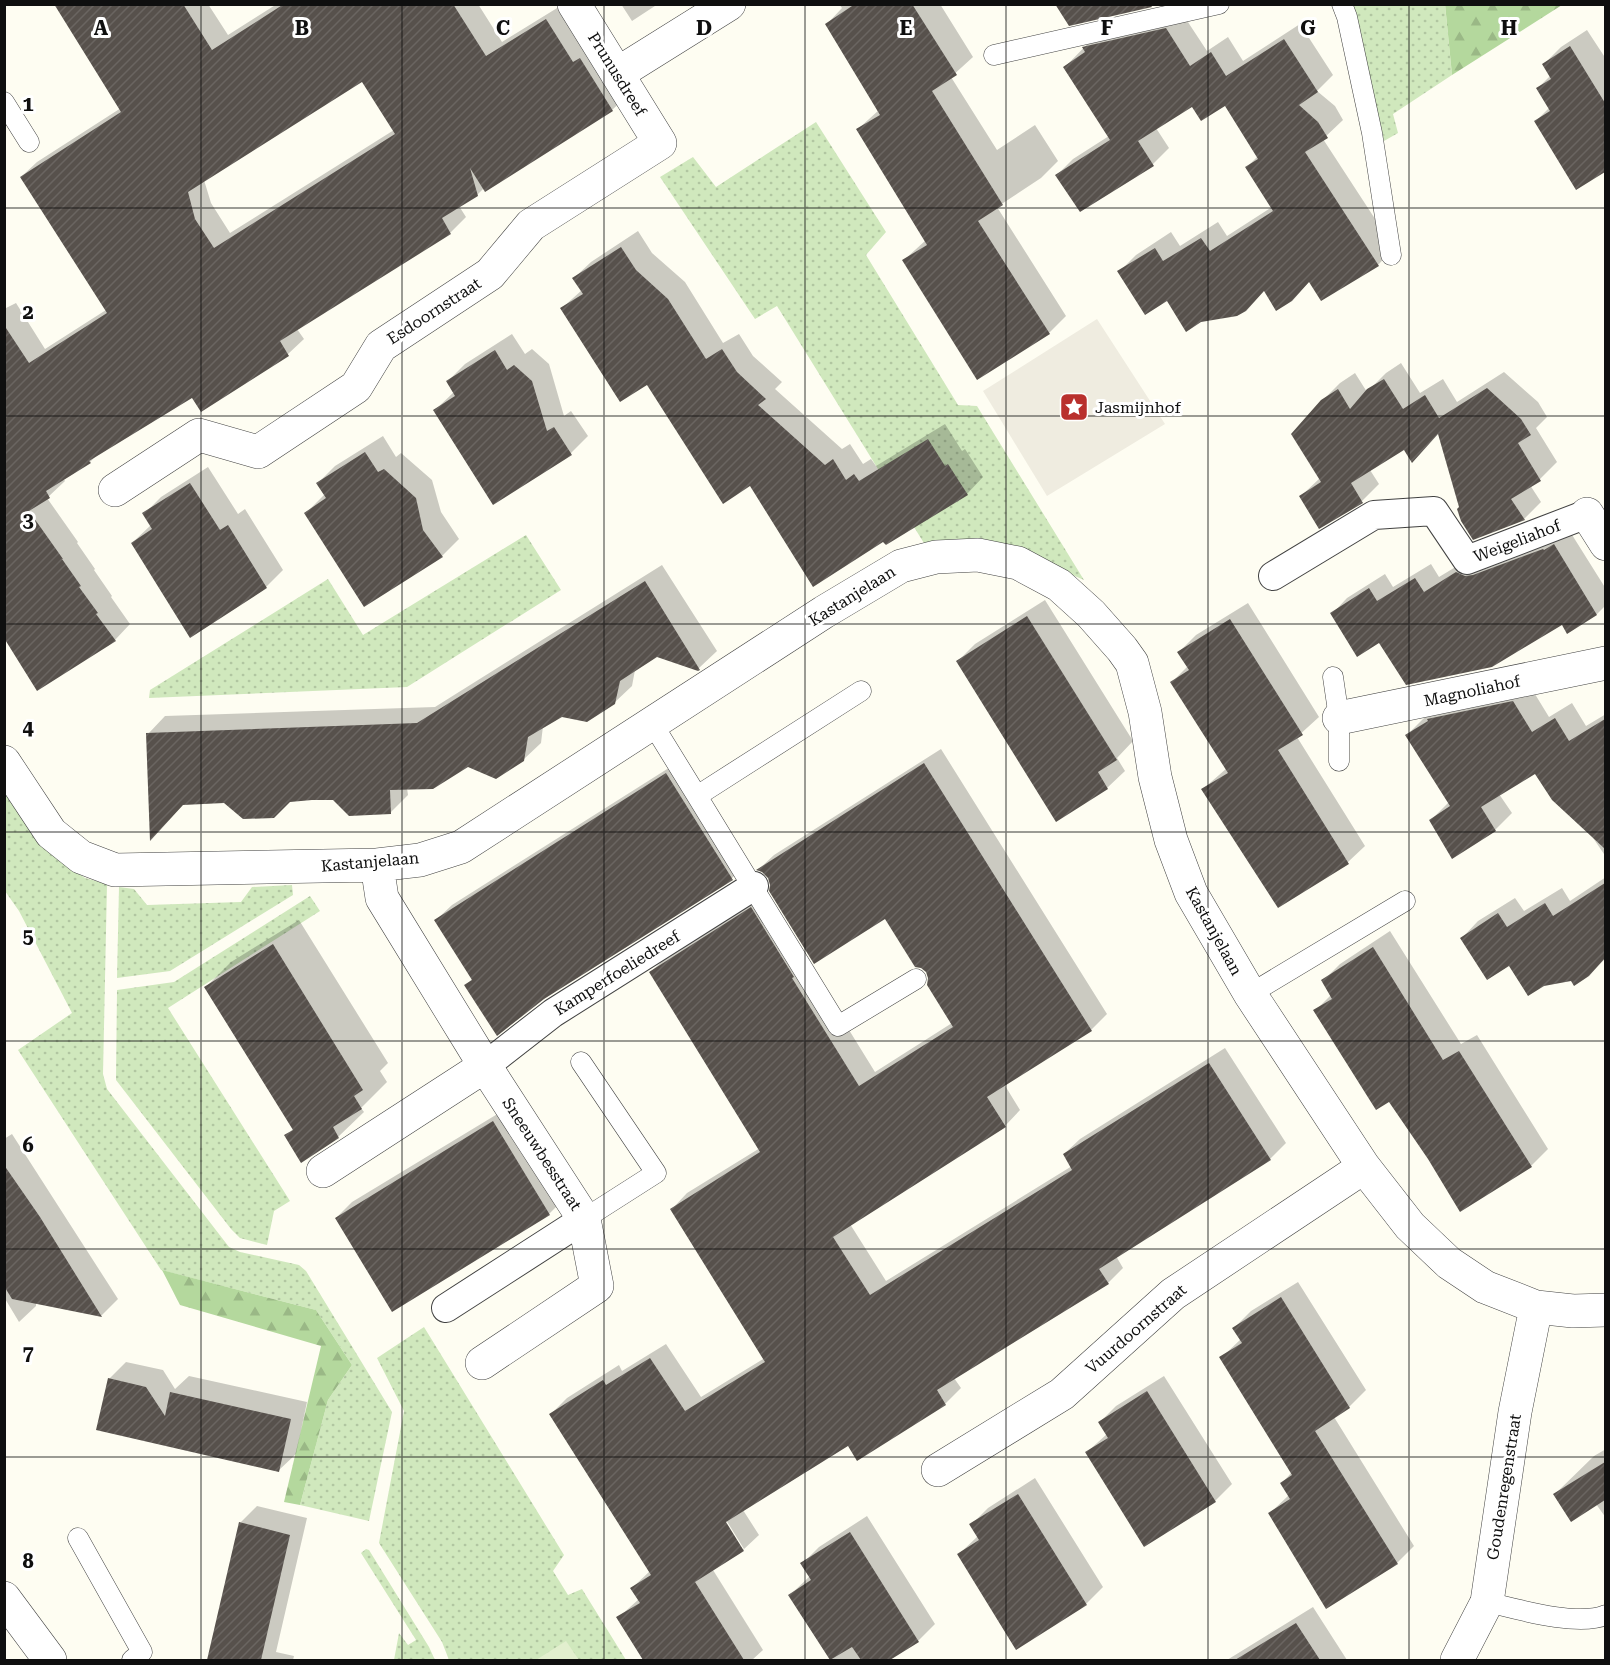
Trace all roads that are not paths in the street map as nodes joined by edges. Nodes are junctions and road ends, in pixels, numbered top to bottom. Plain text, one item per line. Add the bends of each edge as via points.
1 (574, 4) edge
2 (729, 4) edge
3 (1219, 4) edge
4 (1342, 4) edge
5 (994, 56) dead end
6 (617, 74) junction
7 (4, 102) edge
8 (29, 142) dead end
9 (660, 143) joint
10 (1391, 255) dead end
11 (115, 490) dead end
12 (1587, 514) joint
13 (1605, 544) edge
14 (1273, 576) dead end
15 (1605, 663) edge
16 (1333, 677) dead end
17 (861, 691) dead end
18 (1339, 718) junction
19 (652, 723) junction
20 (1338, 761) dead end
21 (4, 762) edge
22 (697, 796) junction
23 (377, 865) junction
24 (754, 886) junction
25 (1405, 900) dead end
26 (916, 979) dead end
27 (1250, 994) junction
28 (581, 1062) dead end
29 (485, 1066) junction
30 (1364, 1167) junction
31 (322, 1171) dead end
32 (584, 1219) junction
33 (446, 1308) dead end
34 (1536, 1308) junction
35 (1605, 1310) edge
36 (482, 1363) dead end
37 (938, 1470) dead end
38 (78, 1538) dead end
39 (4, 1598) edge
40 (1487, 1602) junction
41 (1605, 1615) edge
42 (50, 1660) edge
43 (132, 1660) edge
44 (1457, 1660) edge

1 - 6 street, Prunusdreef
2 - 6 street
3 - 5 lane
4 - 10 lane via 1372,133
6 - 9 street, Prunusdreef
7 - 8 lane
9 - 11 street, Esdoornstraat via 531,225 490,274 381,346 356,387 258,452 199,435
12 - 13 street, Weigeliahof
12 - 14 street, Weigeliahof via 1467,560 1434,511 1374,514
15 - 18 street, Magnoliahof
16 - 18 lane
17 - 22 lane
18 - 20 lane
19 - 22 lane
19 - 23 street, Kastanjelaan via 461,847 420,860
19 - 27 street, Kastanjelaan via 902,566 936,557 978,555 1018,563 1059,585 1091,614 1132,663 1171,840 1191,893
21 - 23 street, Kastanjelaan via 51,833 81,857 115,870
22 - 24 lane
23 - 29 street, Sneeuwbesstraat via 382,898
24 - 26 lane via 838,1026
24 - 29 street, Kamperfoeliedreef via 553,1013
25 - 27 lane
27 - 30 street, Kastanjelaan
28 - 32 lane via 656,1173
29 - 31 street
29 - 32 street, Sneeuwbesstraat
30 - 34 street, Kastanjelaan via 1410,1226 1449,1263 1485,1287
30 - 37 street, Vuurdoornstraat via 1173,1294 1062,1394
32 - 33 street
32 - 36 street, Sneeuwbesstraat via 597,1286
34 - 35 street, Kastanjelaan
34 - 40 street, Goudenregenstraat via 1515,1412
38 - 43 lane via 142,1652
39 - 42 street
40 - 41 lane via 1560,1617 1596,1619
40 - 44 street, Goudenregenstraat

